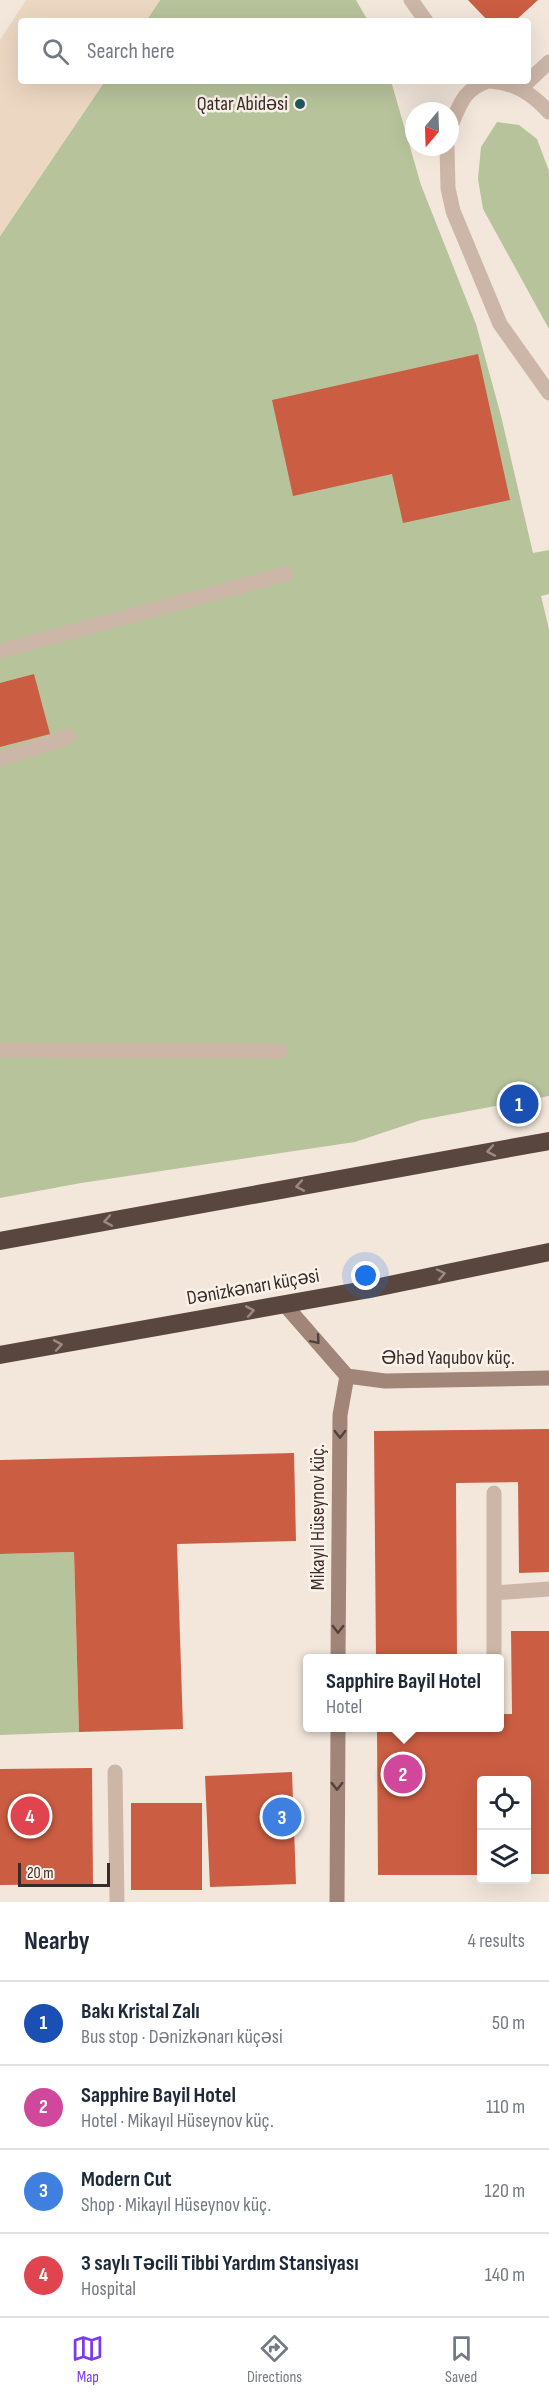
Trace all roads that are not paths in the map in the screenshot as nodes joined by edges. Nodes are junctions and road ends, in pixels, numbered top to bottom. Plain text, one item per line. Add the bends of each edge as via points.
1 (411, 0) edge
2 (424, 18) edge
3 (549, 62) edge
4 (531, 79) edge
5 (470, 84) edge
6 (511, 84) edge
7 (525, 84) edge
8 (521, 88) junction
9 (459, 106) edge
10 (549, 112) edge
11 (447, 156) edge
12 (549, 393) edge
13 (286, 574) dead end
14 (0, 651) edge
15 (68, 737) dead end
16 (0, 759) edge
17 (0, 1050) edge
18 (280, 1051) dead end
19 (549, 1141) edge
20 (0, 1241) edge
21 (549, 1252) edge
22 (285, 1305) junction
23 (0, 1355) edge
24 (347, 1376) junction
25 (549, 1378) edge
26 (494, 1493) dead end
27 (549, 1589) edge
28 (494, 1593) junction
29 (338, 1654) edge
30 (494, 1654) edge
31 (338, 1732) edge
32 (115, 1772) dead end
33 (117, 1902) edge
34 (336, 1902) edge

1 - 2 lane
3 - 4 lane
5 - 9 lane
6 - 8 lane
7 - 8 lane
8 - 10 lane
11 - 12 lane via 453,211 500,324
13 - 14 lane
15 - 16 lane
17 - 18 lane
19 -> 20 highway
22 -> 21 highway, Dənizkənarı küçəsi
23 -> 22 highway, Dənizkənarı küçəsi
22 -> 24 street
24 - 25 street, Əhəd Yaqubov küç. via 385,1381
24 -> 29 street, Mikayıl Hüseynov küç. via 340,1415
26 - 28 lane
27 - 28 lane
28 - 30 lane
31 -> 34 street
32 - 33 lane

